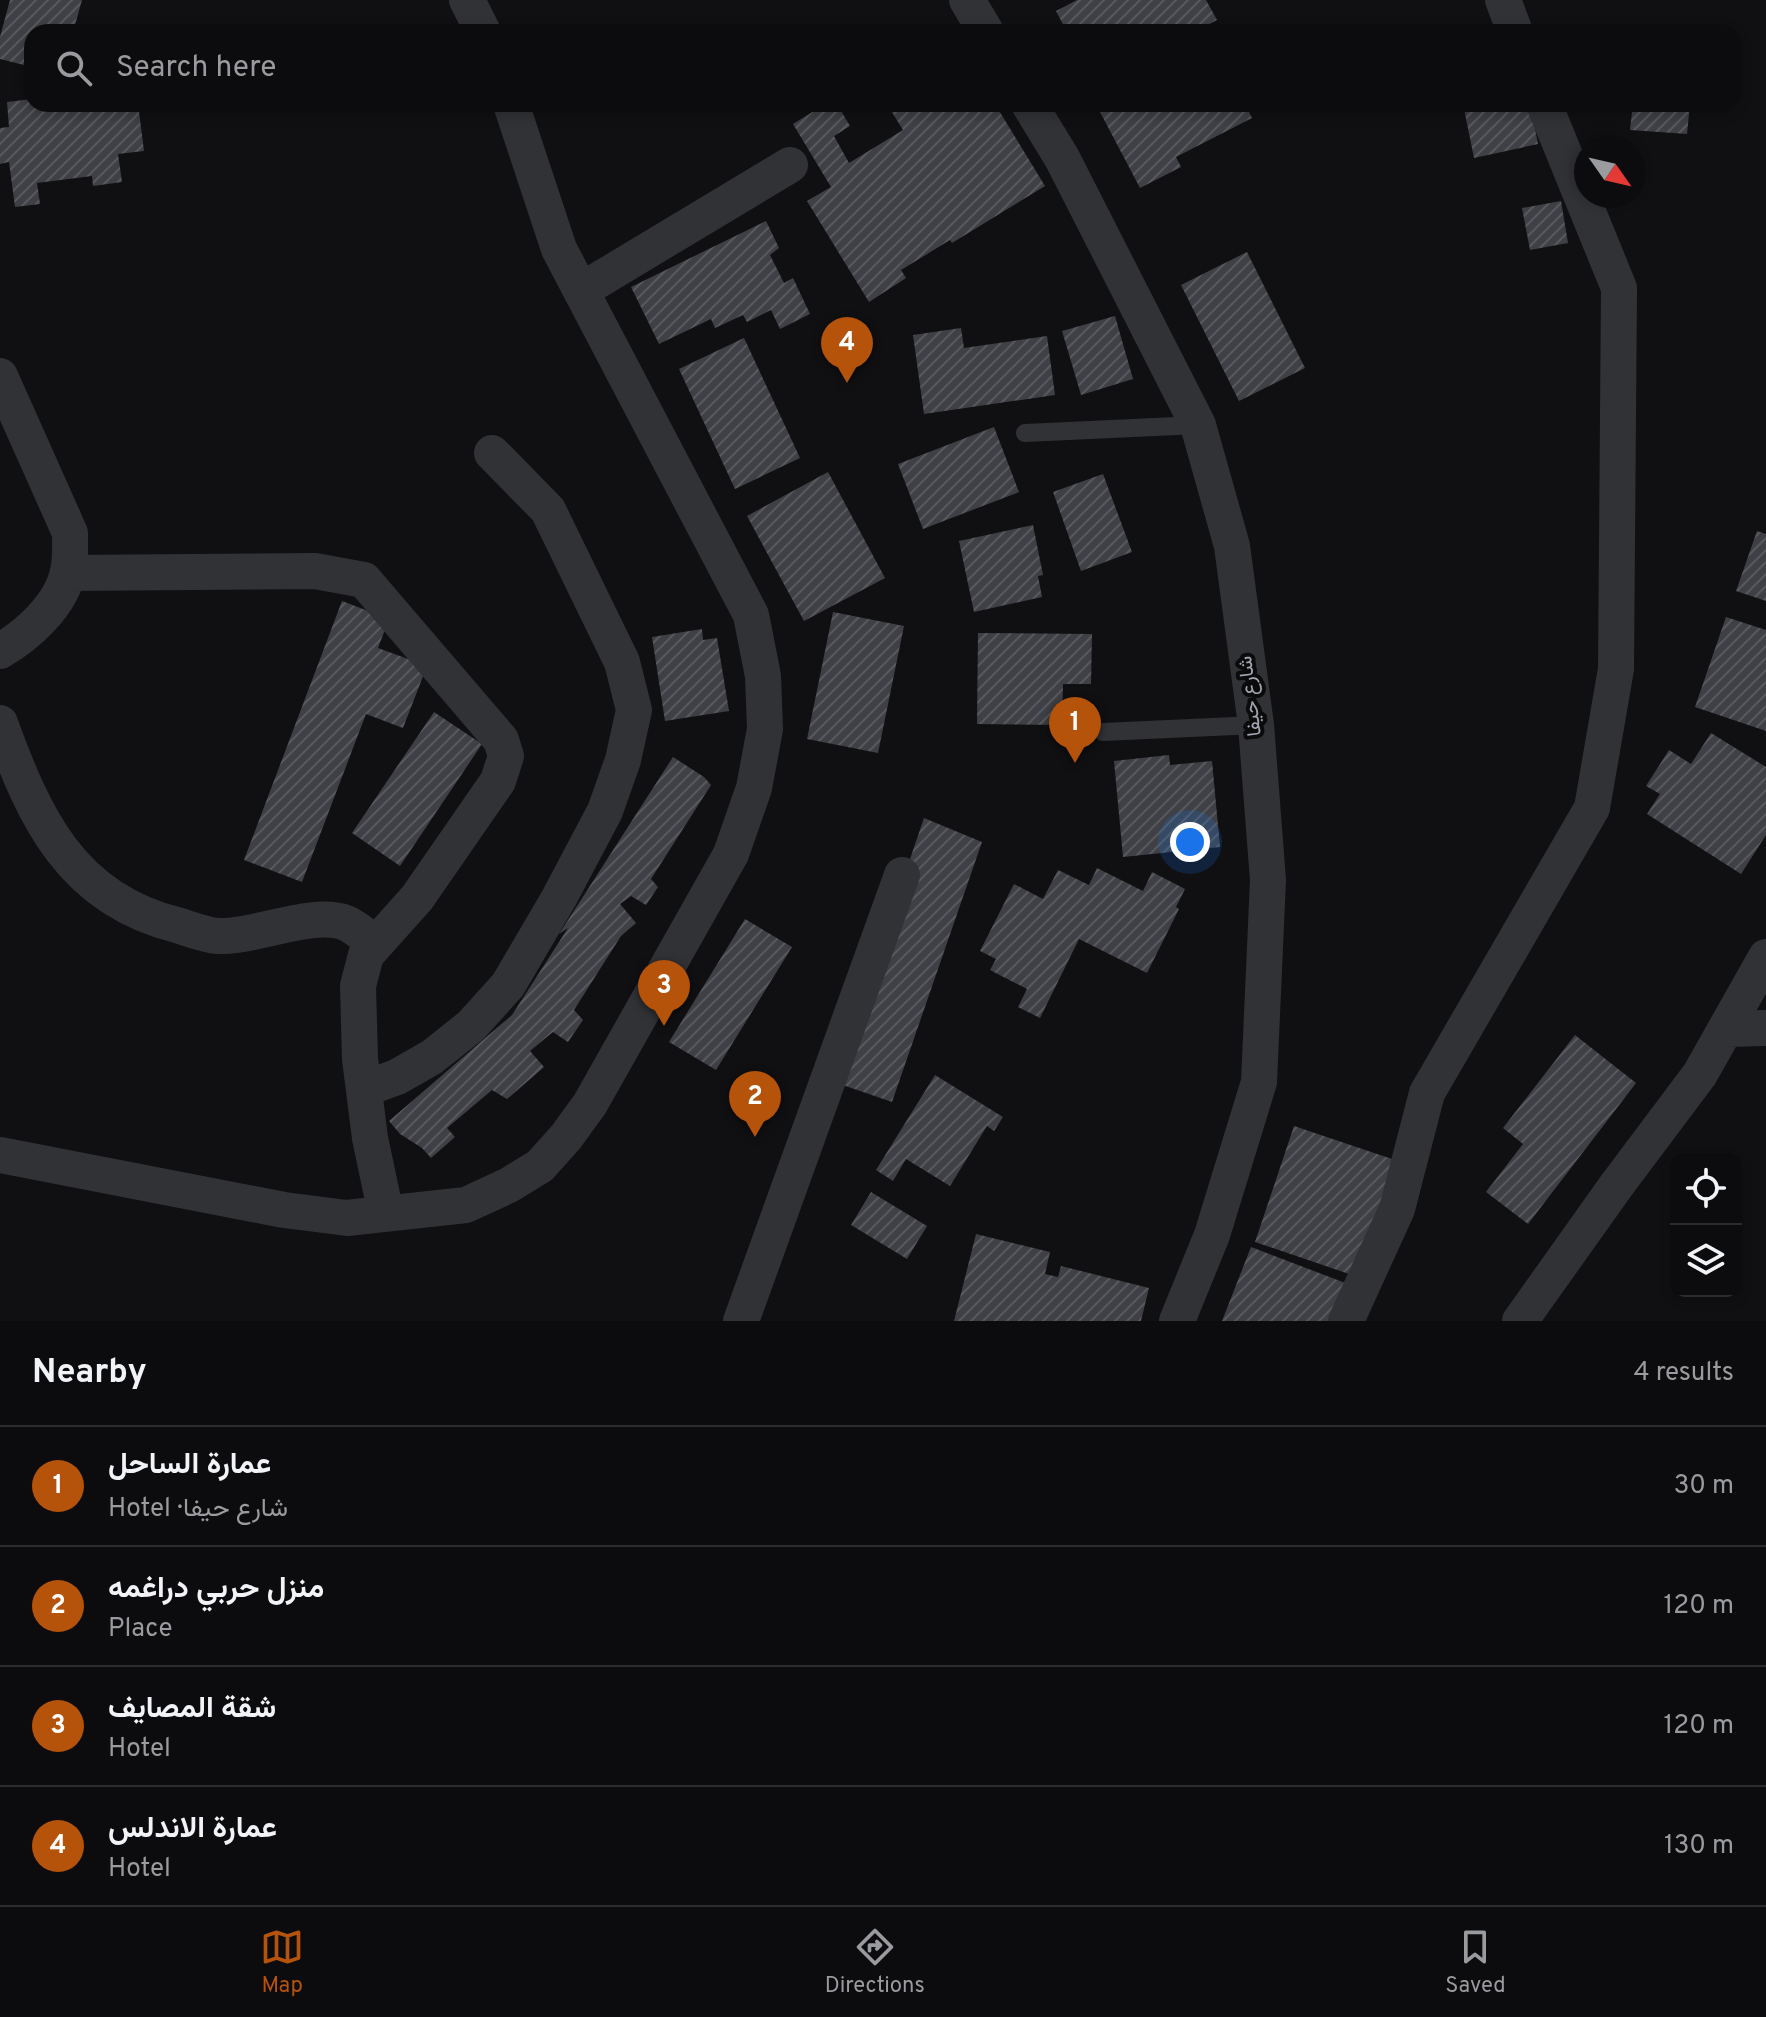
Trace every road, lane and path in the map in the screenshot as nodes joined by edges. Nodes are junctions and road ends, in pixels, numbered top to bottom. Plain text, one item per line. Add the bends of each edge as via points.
1 (467, 0) edge
2 (967, 0) edge
3 (1503, 0) edge
4 (479, 24) edge
5 (981, 24) edge
6 (1512, 24) edge
7 (514, 112) edge
8 (1034, 112) edge
9 (1547, 112) edge
10 (790, 165) dead end
11 (582, 290) junction
12 (0, 376) edge
13 (1198, 425) junction
14 (1025, 433) dead end
15 (492, 453) dead end
16 (68, 573) junction
17 (0, 651) edge
18 (0, 723) edge
19 (1256, 725) junction
20 (1103, 732) dead end
21 (902, 875) dead end
22 (376, 944) junction
23 (1766, 957) edge
24 (1766, 1028) edge
25 (1726, 1029) junction
26 (364, 1089) junction
27 (0, 1155) edge
28 (386, 1214) junction
29 (741, 1321) edge
30 (1177, 1321) edge
31 (1346, 1321) edge
32 (1520, 1321) edge

1 - 4 street
2 - 5 street
3 - 6 street
7 - 11 street via 559,249
8 - 13 street, شارع حيفا
9 - 31 street via 1619,288 1616,669 1592,808 1427,1093 1397,1209
10 - 11 street
11 - 28 street via 751,615 763,676 765,729 754,788 731,854 590,1104 566,1137 540,1166 466,1205
12 - 16 street via 70,533
13 - 14 lane
13 - 19 street, شارع حيفا via 1232,546
15 - 26 street via 548,510 622,662 634,710 605,811 508,985 471,1026 432,1057
16 - 17 street via 40,620
16 - 22 street via 315,571 364,580 501,740 506,756 498,781 417,898
18 - 22 street via 50,837 93,886 153,920 219,936 336,920
19 - 20 lane
19 - 30 street, شارع حيفا via 1268,880 1259,1082 1212,1235
21 - 29 street
22 - 26 street via 366,955 358,986
23 - 25 street
24 - 25 street
25 - 32 street via 1700,1074
26 - 28 street
27 - 28 street via 284,1210 347,1218

